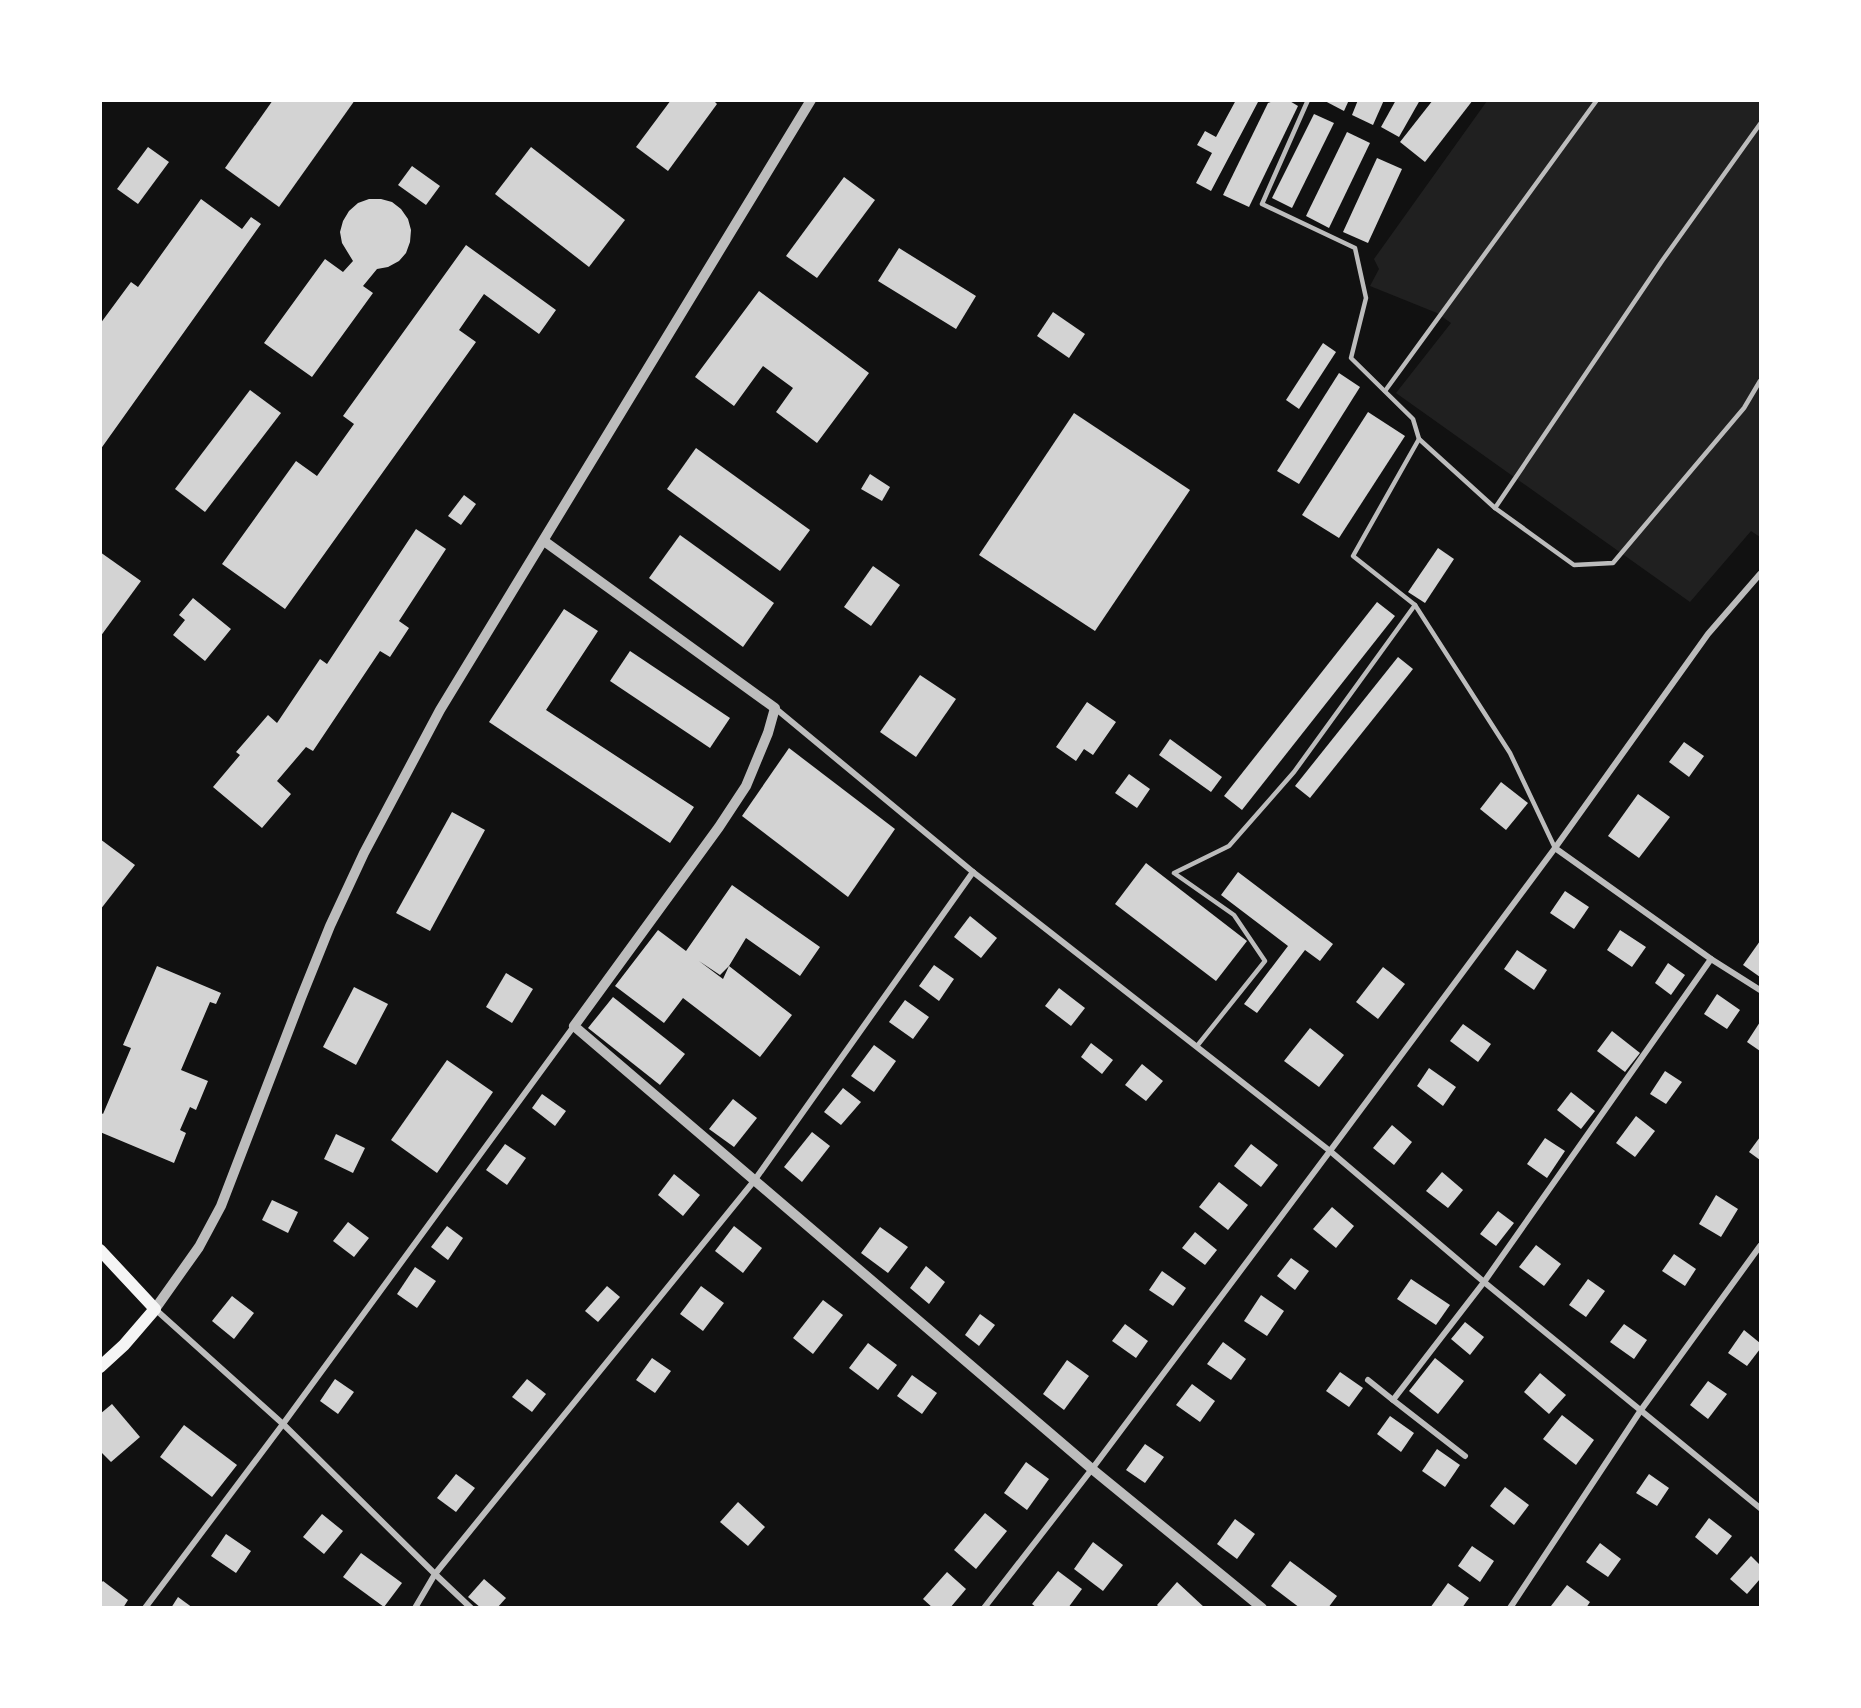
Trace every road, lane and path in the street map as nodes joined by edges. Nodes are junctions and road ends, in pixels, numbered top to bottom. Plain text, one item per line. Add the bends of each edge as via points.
1 (811, 100) edge
2 (1308, 100) edge
3 (1597, 100) edge
4 (1761, 124) edge
5 (1761, 381) edge
6 (1385, 392) junction
7 (1419, 440) junction
8 (1495, 508) junction
9 (544, 541) junction
10 (1761, 574) edge
11 (1415, 605) junction
12 (775, 708) junction
13 (1555, 849) junction
14 (973, 872) junction
15 (1711, 959) junction
16 (1761, 990) edge
17 (574, 1026) junction
18 (1197, 1046) junction
19 (1330, 1151) junction
20 (754, 1181) junction
21 (1761, 1246) edge
22 (100, 1250) edge
23 (1484, 1282) junction
24 (155, 1309) junction
25 (100, 1367) edge
26 (1368, 1380) dead end
27 (1393, 1400) junction
28 (1641, 1410) junction
29 (283, 1424) junction
30 (1465, 1456) dead end
31 (1092, 1469) junction
32 (1761, 1508) edge
33 (435, 1575) junction
34 (986, 1607) edge
35 (145, 1608) edge
36 (415, 1608) edge
37 (471, 1608) edge
38 (1262, 1608) edge
39 (1510, 1608) edge

1 - 9 street
2 - 6 lane via 1262,204 1355,248 1366,298 1351,358
3 - 6 lane
4 - 8 lane via 1662,261
5 - 8 lane via 1744,408 1613,563 1574,565
6 - 7 lane via 1413,419
7 - 8 lane
7 - 11 lane via 1353,556
9 - 12 street
9 - 24 street via 440,710 364,853 301,998 221,1206 199,1247
10 - 13 street via 1708,634
11 - 13 lane via 1510,753
11 - 18 lane via 1294,772 1229,846 1174,873 1234,915 1265,961
12 - 14 street
12 - 17 street via 746,786
13 - 15 street
13 - 19 street
14 - 18 street
14 - 20 street
15 - 16 street
15 - 23 street
17 - 20 street
17 - 29 street
18 - 19 street
19 - 23 street
19 - 31 street
20 - 31 street
20 - 33 street
21 - 28 street
22 - 24 main road
23 - 27 street
23 - 28 street
24 - 25 main road
24 - 29 street
26 - 27 street
27 - 30 street
28 - 32 street
28 - 39 street
29 - 33 street
29 - 35 street
31 - 34 street
31 - 38 street
33 - 36 street
33 - 37 street

